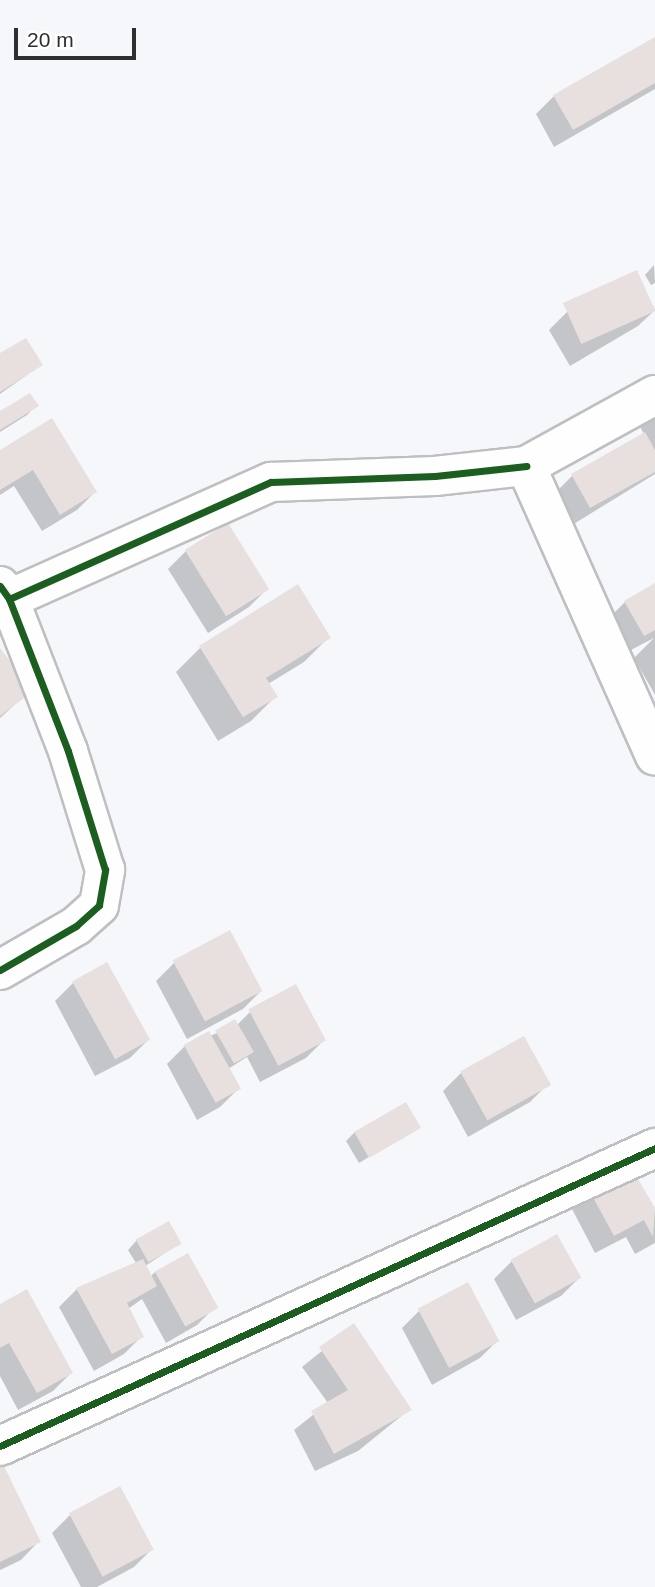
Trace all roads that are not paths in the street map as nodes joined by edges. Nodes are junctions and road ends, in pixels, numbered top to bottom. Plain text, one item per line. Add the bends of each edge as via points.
1 (655, 395) edge
2 (526, 466) junction
3 (5, 593) edge
4 (655, 756) edge
5 (0, 970) edge
6 (655, 1148) edge
7 (0, 1446) edge

1 - 2 street
2 - 3 street via 271,482
2 - 4 street
3 - 5 street via 68,751 105,870 99,905 76,926
6 - 7 street

